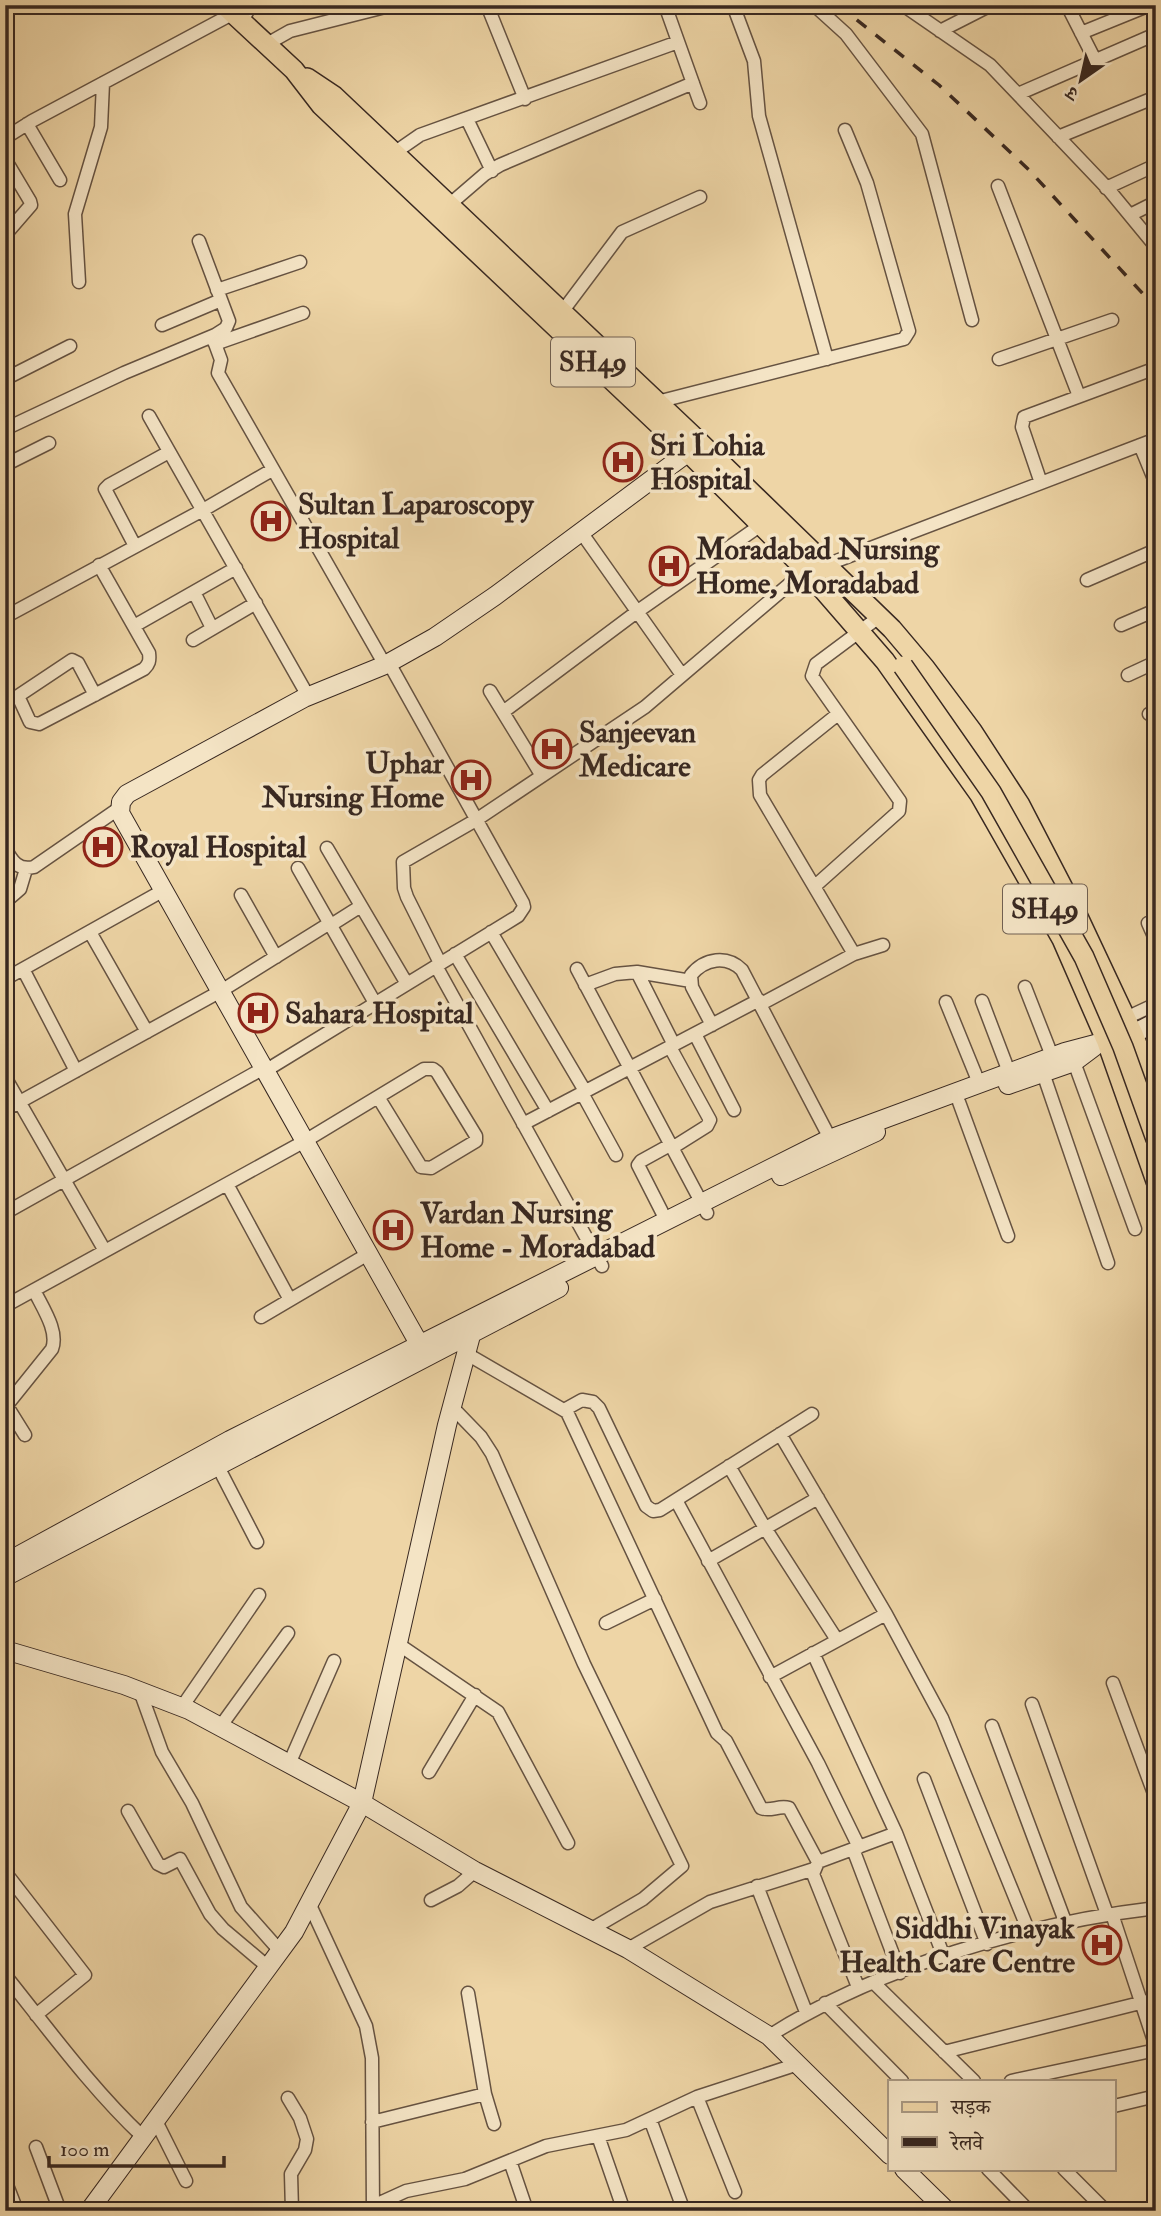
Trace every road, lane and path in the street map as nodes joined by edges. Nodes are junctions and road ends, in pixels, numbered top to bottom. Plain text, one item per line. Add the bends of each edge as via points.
1 (393, 5) edge
2 (487, 5) edge
3 (665, 5) edge
4 (733, 5) edge
5 (814, 5) edge
6 (903, 5) edge
7 (991, 5) edge
8 (1067, 5) edge
9 (1150, 5) edge
10 (238, 11) edge
11 (940, 31) junction
12 (1081, 33) junction
13 (1156, 34) edge
14 (678, 42) junction
15 (267, 44) junction
16 (1095, 61) junction
17 (294, 70) junction
18 (103, 83) junction
19 (693, 83) junction
20 (1018, 94) junction
21 (1156, 97) edge
22 (525, 99) junction
23 (700, 103) dead end
24 (467, 119) junction
25 (27, 124) junction
26 (845, 130) dead end
27 (1058, 137) junction
28 (5, 138) edge
29 (394, 153) junction
30 (5, 159) edge
31 (1156, 165) edge
32 (492, 171) junction
33 (60, 180) dead end
34 (998, 186) dead end
35 (1106, 188) junction
36 (700, 197) dead end
37 (1156, 202) edge
38 (449, 205) junction
39 (1129, 215) junction
40 (5, 235) edge
41 (199, 241) dead end
42 (1156, 247) edge
43 (300, 262) dead end
44 (79, 282) dead end
45 (219, 295) junction
46 (562, 312) junction
47 (303, 313) dead end
48 (972, 320) dead end
49 (1112, 320) dead end
50 (162, 325) dead end
51 (1057, 339) junction
52 (215, 340) junction
53 (69, 346) dead end
54 (827, 359) junction
55 (999, 359) dead end
56 (1156, 368) edge
57 (5, 379) edge
58 (1079, 396) junction
59 (657, 402) junction
60 (149, 416) dead end
61 (5, 429) edge
62 (1156, 439) edge
63 (49, 443) dead end
64 (1140, 445) junction
65 (694, 448) junction
66 (169, 452) junction
67 (5, 465) edge
68 (272, 470) junction
69 (1041, 483) junction
70 (1156, 483) edge
71 (202, 510) junction
72 (761, 525) junction
73 (581, 532) junction
74 (135, 546) junction
75 (1156, 550) edge
76 (99, 565) junction
77 (826, 565) junction
78 (236, 568) junction
79 (806, 570) junction
80 (1087, 580) dead end
81 (194, 592) junction
82 (256, 603) junction
83 (1156, 610) edge
84 (638, 611) junction
85 (5, 617) edge
86 (885, 623) junction
87 (1121, 625) dead end
88 (134, 626) junction
89 (212, 628) junction
90 (859, 632) junction
91 (193, 640) dead end
92 (873, 648) junction
93 (899, 660) junction
94 (1156, 662) edge
95 (387, 664) junction
96 (682, 675) junction
97 (1128, 675) dead end
98 (490, 691) dead end
99 (95, 695) junction
100 (309, 696) junction
101 (503, 712) junction
102 (838, 714) junction
103 (542, 776) junction
104 (121, 807) junction
105 (476, 820) junction
106 (5, 848) edge
107 (327, 848) dead end
108 (298, 868) dead end
109 (26, 869) junction
110 (815, 886) junction
111 (164, 890) junction
112 (241, 895) dead end
113 (5, 902) edge
114 (361, 906) junction
115 (1148, 923) dead end
116 (330, 924) junction
117 (90, 932) junction
118 (491, 932) junction
119 (1156, 941) edge
120 (883, 945) dead end
121 (454, 954) junction
122 (854, 954) junction
123 (276, 957) junction
124 (438, 965) junction
125 (23, 969) junction
126 (577, 970) dead end
127 (637, 972) junction
128 (5, 979) edge
129 (691, 981) junction
130 (407, 984) junction
131 (585, 985) junction
132 (1025, 986) dead end
133 (221, 991) junction
134 (982, 1001) dead end
135 (760, 1002) junction
136 (946, 1002) dead end
137 (375, 1003) junction
138 (1156, 1004) edge
139 (1156, 1022) edge
140 (712, 1025) junction
141 (147, 1032) junction
142 (695, 1034) junction
143 (1139, 1036) edge
144 (1102, 1044) junction
145 (672, 1046) junction
146 (1052, 1056) junction
147 (1074, 1062) junction
148 (630, 1068) junction
149 (265, 1069) junction
150 (76, 1071) junction
151 (1009, 1072) junction
152 (1043, 1073) junction
153 (5, 1077) edge
154 (979, 1083) junction
155 (584, 1092) junction
156 (1156, 1094) edge
157 (378, 1097) junction
158 (19, 1102) junction
159 (960, 1102) junction
160 (931, 1106) junction
161 (5, 1110) edge
162 (734, 1110) dead end
163 (548, 1111) junction
164 (523, 1124) junction
165 (1156, 1139) edge
166 (305, 1141) junction
167 (833, 1144) junction
168 (671, 1146) junction
169 (616, 1155) dead end
170 (64, 1180) junction
171 (1156, 1181) edge
172 (227, 1184) junction
173 (705, 1209) junction
174 (5, 1213) edge
175 (667, 1222) junction
176 (1135, 1229) dead end
177 (1009, 1236) dead end
178 (105, 1251) junction
179 (368, 1254) junction
180 (600, 1261) junction
181 (1108, 1263) dead end
182 (34, 1290) junction
183 (290, 1300) junction
184 (5, 1306) edge
185 (261, 1317) dead end
186 (473, 1326) junction
187 (422, 1351) junction
188 (467, 1354) junction
189 (6, 1404) edge
190 (452, 1408) junction
191 (564, 1410) junction
192 (812, 1414) dead end
193 (780, 1434) junction
194 (25, 1436) dead end
195 (213, 1458) junction
196 (729, 1466) junction
197 (818, 1498) junction
198 (676, 1500) junction
199 (765, 1528) junction
200 (257, 1542) dead end
201 (708, 1561) junction
202 (5, 1563) edge
203 (5, 1577) edge
204 (259, 1595) dead end
205 (655, 1599) junction
206 (886, 1614) junction
207 (606, 1623) dead end
208 (288, 1633) dead end
209 (837, 1640) junction
210 (398, 1644) junction
211 (5, 1650) edge
212 (813, 1653) junction
213 (334, 1661) dead end
214 (770, 1677) junction
215 (1113, 1684) dead end
216 (140, 1691) junction
217 (475, 1695) junction
218 (1032, 1704) dead end
219 (182, 1707) junction
220 (992, 1726) dead end
221 (220, 1727) junction
222 (289, 1764) junction
223 (429, 1772) dead end
224 (924, 1779) dead end
225 (1156, 1799) edge
226 (362, 1803) junction
227 (128, 1811) dead end
228 (896, 1833) junction
229 (568, 1843) dead end
230 (856, 1848) junction
231 (816, 1866) junction
232 (475, 1871) junction
233 (5, 1872) edge
234 (757, 1886) junction
235 (431, 1900) dead end
236 (310, 1902) junction
237 (1156, 1908) edge
238 (1110, 1914) junction
239 (1066, 1924) junction
240 (590, 1930) junction
241 (1029, 1932) junction
242 (987, 1944) junction
243 (628, 1949) junction
244 (280, 1951) junction
245 (944, 1957) junction
246 (268, 1967) junction
247 (900, 1973) junction
248 (5, 1975) edge
249 (873, 1982) junction
250 (858, 1987) junction
251 (10, 1991) edge
252 (468, 1993) dead end
253 (1156, 1999) edge
254 (1141, 2002) junction
255 (825, 2003) junction
256 (806, 2012) junction
257 (36, 2015) junction
258 (769, 2036) junction
259 (1156, 2048) edge
260 (944, 2052) junction
261 (798, 2064) junction
262 (901, 2080) edge
263 (973, 2080) edge
264 (1015, 2080) edge
265 (485, 2094) junction
266 (1156, 2096) edge
267 (697, 2097) junction
268 (288, 2098) dead end
269 (1116, 2106) edge
270 (650, 2119) junction
271 (156, 2121) junction
272 (372, 2122) junction
273 (494, 2124) dead end
274 (598, 2136) junction
275 (143, 2137) junction
276 (36, 2147) dead end
277 (888, 2153) edge
278 (510, 2161) junction
279 (905, 2170) edge
280 (989, 2170) edge
281 (1064, 2170) edge
282 (5, 2180) edge
283 (186, 2181) dead end
284 (735, 2192) dead end
285 (373, 2208) edge
286 (943, 2208) edge
287 (17, 2211) edge
288 (60, 2211) edge
289 (89, 2211) edge
290 (292, 2211) edge
291 (354, 2211) edge
292 (527, 2211) edge
293 (624, 2211) edge
294 (684, 2211) edge
295 (923, 2211) edge
296 (1029, 2211) edge
297 (1106, 2211) edge

1 - 15 street via 290,31
2 - 22 street
3 - 14 street
4 - 54 street via 754,61 759,116
5 - 48 street via 846,34 922,134
6 - 11 street
7 - 11 street
8 - 12 street
9 - 12 street
10 - 15 main road, SH49
10 - 18 street
11 - 20 street via 990,65
12 - 16 street
13 - 16 street
14 - 19 street
14 - 22 street
15 - 17 main road, SH49
16 - 20 street
17 - 29 main road, SH49 via 334,96
17 - 65 main road, SH49 via 321,105
18 - 25 street
18 - 44 street via 101,127 75,214
19 - 23 street
19 - 32 street
20 - 27 street
21 - 27 street
22 - 24 street
24 - 29 street via 420,135
24 - 32 street
25 - 28 street
25 - 33 street
26 - 54 street via 867,183 909,331 904,339
27 - 35 street
29 - 38 main road, SH49
30 - 40 street via 31,205
31 - 35 street
32 - 38 street
34 - 51 street
35 - 39 street
36 - 46 street via 622,232
37 - 39 street
38 - 46 main road, SH49
39 - 42 street
41 - 45 street
43 - 45 street
45 - 50 street
45 - 52 street via 229,325
46 - 59 main road, SH49
47 - 52 street
49 - 51 street
51 - 55 street
51 - 58 street
52 - 61 street via 124,373
52 - 68 street via 218,373
53 - 57 street
54 - 59 street
56 - 58 street
58 - 69 street via 1024,417 1022,427
59 - 65 main road, SH49
60 - 66 street
62 - 64 street
63 - 67 street
64 - 69 street
64 - 70 street
65 - 72 main road, SH49
65 - 73 main road
65 - 77 main road, SH49
66 - 71 street
66 - 74 street via 105,489
68 - 71 street
68 - 95 street
69 - 77 street
71 - 74 street
71 - 78 street
72 - 79 main road, SH49
72 - 84 street
73 - 84 street
73 - 95 main road via 435,637
74 - 76 street
75 - 80 street
76 - 85 street
76 - 88 street
77 - 86 main road, SH49
78 - 81 street
78 - 82 street
79 - 90 main road, SH49
79 - 96 street
81 - 88 street
81 - 89 street
82 - 89 street
82 - 100 street
83 - 87 street
84 - 96 street
84 - 101 street
86 - 90 street
86 - 93 main road, SH49
86 - 143 main road, SH49 via 972,731 1020,805
88 - 99 street via 149,653 148,665
89 - 91 street
90 - 92 main road, SH49
90 - 102 street via 813,671
92 - 93 main road
92 - 144 main road, SH49 via 980,794 1062,939
93 - 165 main road, SH49, bridge via 990,792 1084,957
94 - 97 street
95 - 100 main road
95 - 105 street
96 - 103 street via 645,707
98 - 101 street
99 - 99 street via 39,724 30,722 18,695 72,660
100 - 104 main road via 127,794
101 - 103 street
102 - 110 street via 759,780 760,795
102 - 110 street via 901,806
103 - 105 street
104 - 109 street
104 - 111 main road via 120,813
105 - 118 street via 524,908
105 - 124 street via 405,859 402,865 407,897
106 - 109 street via 18,867
107 - 114 street
108 - 116 street
109 - 113 street via 20,889
110 - 122 street
111 - 117 street
111 - 133 main road
112 - 123 street
114 - 116 street
114 - 130 street
115 - 119 street
116 - 123 street
116 - 137 street
117 - 125 street
117 - 141 street
118 - 121 street
118 - 155 street
120 - 122 street
121 - 124 street
121 - 163 street
122 - 135 street
123 - 133 street
124 - 130 street
124 - 164 street
125 - 128 street
125 - 150 street
126 - 131 street
127 - 129 street
127 - 131 street
127 - 145 street
129 - 135 street via 696,970 727,959 736,963
129 - 140 street
130 - 137 street
131 - 148 street
132 - 146 street
133 - 141 street
133 - 149 main road
134 - 151 street
135 - 140 street
135 - 167 street
136 - 154 street
137 - 149 street
138 - 143 street
139 - 143 main road
140 - 142 street
141 - 150 street
142 - 145 street
142 - 162 street
143 - 144 main road
143 - 156 main road, SH49
144 - 146 main road
144 - 147 main road
144 - 171 main road, SH49
145 - 148 street
145 - 168 street via 710,1120
146 - 151 main road
147 - 152 main road
147 - 176 street
148 - 155 street
148 - 168 street
149 - 166 main road
149 - 170 street
150 - 158 street
151 - 154 main road
152 - 159 main road
152 - 181 street
153 - 158 street
154 - 160 main road
155 - 163 street
155 - 169 street
157 - 157 street via 421,1167 431,1168 476,1141 433,1069 424,1069
157 - 166 street
158 - 161 street
158 - 170 street
159 - 160 main road
159 - 177 street
160 - 167 main road via 887,1127
163 - 164 street
164 - 180 street
166 - 172 street
166 - 179 main road
167 - 173 main road
168 - 173 street
168 - 175 street via 638,1165
170 - 174 street
170 - 178 street
172 - 178 street
172 - 183 street
173 - 175 main road
173 - 180 main road
175 - 180 main road
178 - 182 street
179 - 183 street
179 - 187 main road
180 - 186 main road
182 - 184 street
182 - 189 street via 55,1342
183 - 185 street
186 - 187 main road
186 - 188 main road
187 - 195 main road
188 - 190 main road
188 - 191 street
189 - 194 street
190 - 210 main road
190 - 240 street via 492,1454 584,1664 682,1866 643,1899
191 - 198 street via 582,1400 593,1402 646,1506 660,1510
191 - 205 street
192 - 193 street
193 - 196 street
193 - 197 street
195 - 200 street
195 - 202 main road
195 - 203 main road
196 - 198 street
196 - 199 street
197 - 199 street
197 - 206 street
198 - 201 street
199 - 201 street
199 - 209 street
201 - 214 street
204 - 219 street
205 - 207 street
205 - 231 street via 718,1733 761,1808 786,1806 791,1810
206 - 209 street
206 - 241 street via 949,1731
208 - 221 street
209 - 212 street
210 - 217 street
210 - 226 main road
211 - 216 main road
212 - 214 street
212 - 228 street
213 - 222 street
214 - 230 street via 818,1763
215 - 225 street
216 - 219 main road
216 - 244 street via 162,1752 192,1803 240,1907
217 - 223 street
217 - 229 street via 504,1720
218 - 238 street
219 - 221 main road
220 - 239 street
221 - 222 main road
222 - 226 main road
224 - 242 street
226 - 232 main road
226 - 236 main road
227 - 246 street via 158,1864 163,1867 180,1859 223,1929
228 - 230 street
228 - 245 street
230 - 231 street
230 - 247 street
231 - 234 street
231 - 250 street via 813,1874
232 - 235 street
232 - 240 main road
233 - 257 street via 85,1975
234 - 243 street via 710,1902
234 - 256 street
236 - 244 main road
236 - 272 street via 366,2025 372,2058
237 - 238 street
238 - 239 street
238 - 254 street
239 - 241 street
240 - 243 main road
241 - 242 street
242 - 245 street
243 - 258 main road
244 - 246 main road
245 - 247 street
246 - 271 main road
247 - 249 street
248 - 251 street
249 - 250 street
249 - 260 street
250 - 255 street
251 - 257 street
252 - 265 street
253 - 254 street
254 - 259 street
254 - 260 street
255 - 256 street
255 - 262 street
256 - 258 street
257 - 275 street
258 - 261 main road
259 - 264 street
260 - 263 street
261 - 267 street
261 - 277 main road
265 - 272 street
265 - 273 street
266 - 269 street
267 - 270 street
267 - 284 street
268 - 290 street via 307,2139 290,2174
270 - 274 street
270 - 294 street
271 - 275 main road
271 - 283 street
272 - 285 street
274 - 278 street via 546,2146
274 - 293 street
275 - 289 main road
276 - 288 street
278 - 285 street via 465,2179 406,2191
278 - 292 street
279 - 286 main road
280 - 296 street
281 - 297 street
282 - 287 street
285 - 291 street
286 - 295 street

